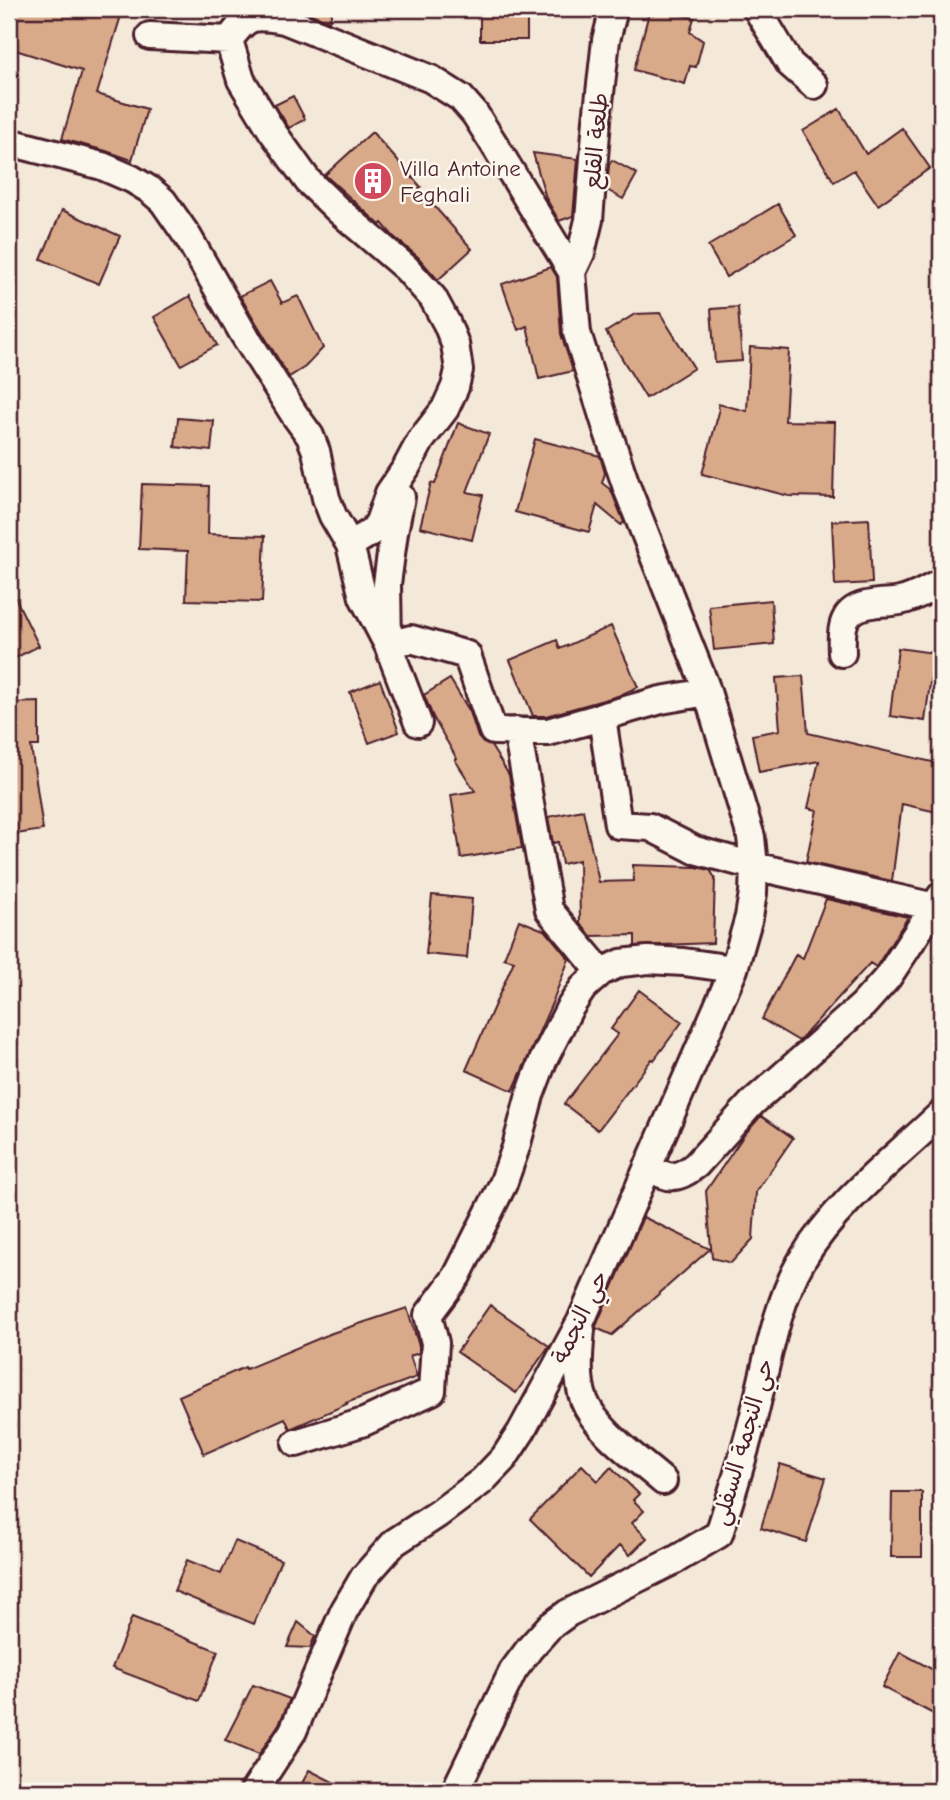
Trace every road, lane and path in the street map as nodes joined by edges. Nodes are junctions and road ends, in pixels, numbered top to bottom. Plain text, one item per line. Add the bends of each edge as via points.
1 (614, 9) edge
2 (757, 9) edge
3 (150, 36) dead end
4 (229, 40) junction
5 (814, 85) dead end
6 (9, 142) edge
7 (572, 272) junction
8 (407, 468) junction
9 (350, 545) junction
10 (941, 583) edge
11 (388, 645) junction
12 (842, 653) dead end
13 (707, 692) junction
14 (602, 717) junction
15 (418, 723) dead end
16 (517, 731) junction
17 (754, 866) junction
18 (938, 901) edge
19 (734, 969) junction
20 (601, 972) junction
21 (941, 1114) edge
22 (648, 1166) junction
23 (581, 1321) junction
24 (296, 1443) dead end
25 (663, 1481) dead end
26 (254, 1791) edge
27 (455, 1791) edge

1 - 7 street, طلعة القلع via 597,120 589,220 582,253
2 - 5 street via 790,64
3 - 4 street
4 - 7 street via 248,19 284,20 431,79 461,98
4 - 8 street via 241,80 307,181 406,268 433,298 447,324 459,370 455,387
6 - 9 street via 102,166 132,179 163,201 310,436 326,498
7 - 13 street, حي النجمة via 578,333 608,432
8 - 9 street via 389,493 373,531
8 - 11 street via 387,584
9 - 11 street via 363,597
10 - 12 street via 900,601 852,610 841,629
11 - 15 street
11 - 16 street via 411,639 467,654 493,730
13 - 14 street
13 - 17 street, حي النجمة via 751,837
14 - 16 street via 548,732
14 - 17 street via 618,825 650,827 695,850
16 - 20 street via 549,910
17 - 18 street
17 - 19 street, حي النجمة via 753,892
18 - 22 street via 888,977 863,1005 752,1103 696,1165 676,1177
19 - 20 street via 648,960 621,963
19 - 22 street, حي النجمة
20 - 24 street via 569,1009 530,1095 503,1184 457,1276 428,1315 435,1343 432,1391 364,1422
21 - 27 street, حي النجمة السفلي via 837,1211 802,1259 789,1284 719,1534 549,1627 513,1671
22 - 23 street, حي النجمة
23 - 25 street via 578,1360 584,1401 597,1422
23 - 26 street, حي النجمة via 504,1458 482,1481 395,1542 364,1577 344,1611 293,1731

